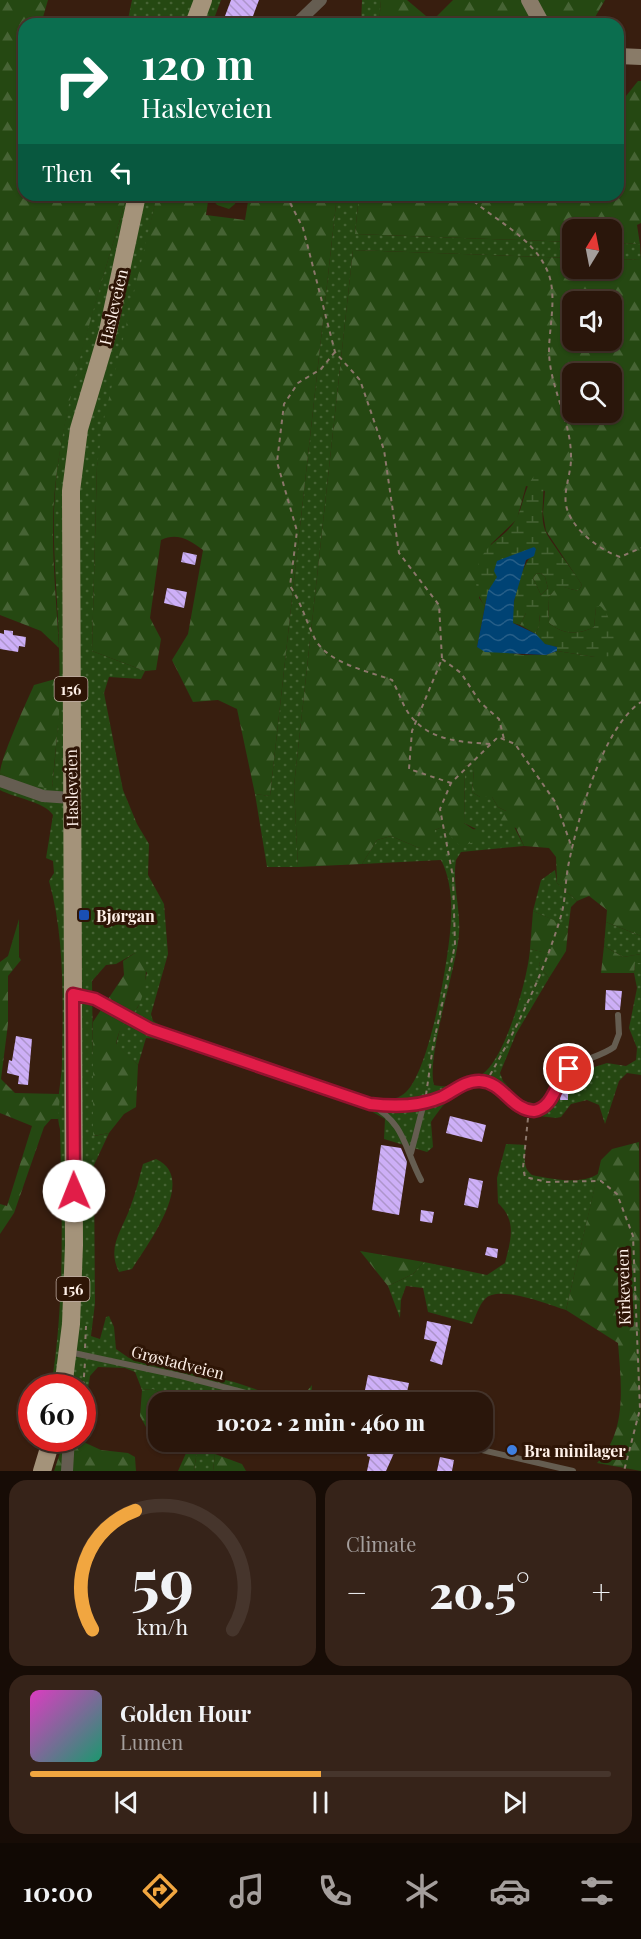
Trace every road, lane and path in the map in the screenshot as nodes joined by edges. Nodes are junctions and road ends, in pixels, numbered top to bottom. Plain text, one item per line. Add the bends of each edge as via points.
1 (202, 0) edge
2 (321, 0) edge
3 (529, 0) edge
4 (196, 18) edge
5 (302, 18) edge
6 (539, 18) edge
7 (624, 56) edge
8 (641, 57) edge
9 (136, 201) edge
10 (288, 201) edge
11 (474, 201) edge
12 (335, 352) junction
13 (641, 548) edge
14 (442, 658) junction
15 (640, 703) edge
16 (416, 722) junction
17 (504, 739) junction
18 (491, 744) junction
19 (0, 780) edge
20 (451, 783) junction
21 (71, 798) junction
22 (572, 848) junction
23 (73, 994) junction
24 (618, 1015) dead end
25 (486, 1081) junction
26 (424, 1103) junction
27 (370, 1104) junction
28 (529, 1111) junction
29 (411, 1154) junction
30 (421, 1180) dead end
31 (87, 1316) dead end
32 (77, 1353) junction
33 (69, 1374) edge
34 (79, 1374) edge
35 (243, 1392) edge
36 (48, 1452) edge
37 (68, 1452) edge
38 (490, 1452) edge
39 (42, 1471) edge
40 (67, 1471) edge
41 (573, 1471) edge
42 (624, 1471) edge

1 - 4 main road
2 - 5 street
3 - 6 main road
7 - 8 main road
9 - 21 main road, Hasleveien / 156 via 108,331 74,456 70,528
10 - 12 path via 303,228
11 - 13 path via 533,249 547,270 552,294 549,352 553,384 567,429 571,459 567,509 579,528 604,551 620,557
12 - 14 path via 360,380 384,450 399,553 439,605
12 - 16 path via 321,369 298,383 284,404 277,462 297,531 290,586 302,604 315,639 327,652 392,680
14 - 16 path
14 - 17 path via 461,673 480,702 500,719
15 - 22 path via 626,714 609,742 579,812
16 - 18 path via 441,738
16 - 20 path via 409,769
17 - 18 path via 498,737
17 - 22 path via 515,744 556,803
18 - 20 path
19 - 21 street via 43,796
20 - 26 path via 440,809 453,877 455,945
21 - 23 main road, Hasleveien / 156
22 - 25 path via 562,914 544,964
23 - 27 lane via 100,1001 150,1029
23 - 32 main road, Hasleveien / 156
24 - 28 lane via 616,1042 604,1053 569,1069 558,1080 545,1107
25 - 26 lane via 464,1084
25 - 28 lane
26 - 27 lane
26 - 29 lane
27 - 29 lane via 396,1124
28 - 42 path, Kirkeveien via 525,1177 547,1182 601,1181 617,1194 633,1236 639,1409
29 - 30 lane
31 - 32 path
32 - 33 main road, Hasleveien / 156
32 - 34 path
32 - 35 lane, Grøstadveien
36 - 39 main road
37 - 40 street
38 - 41 lane

